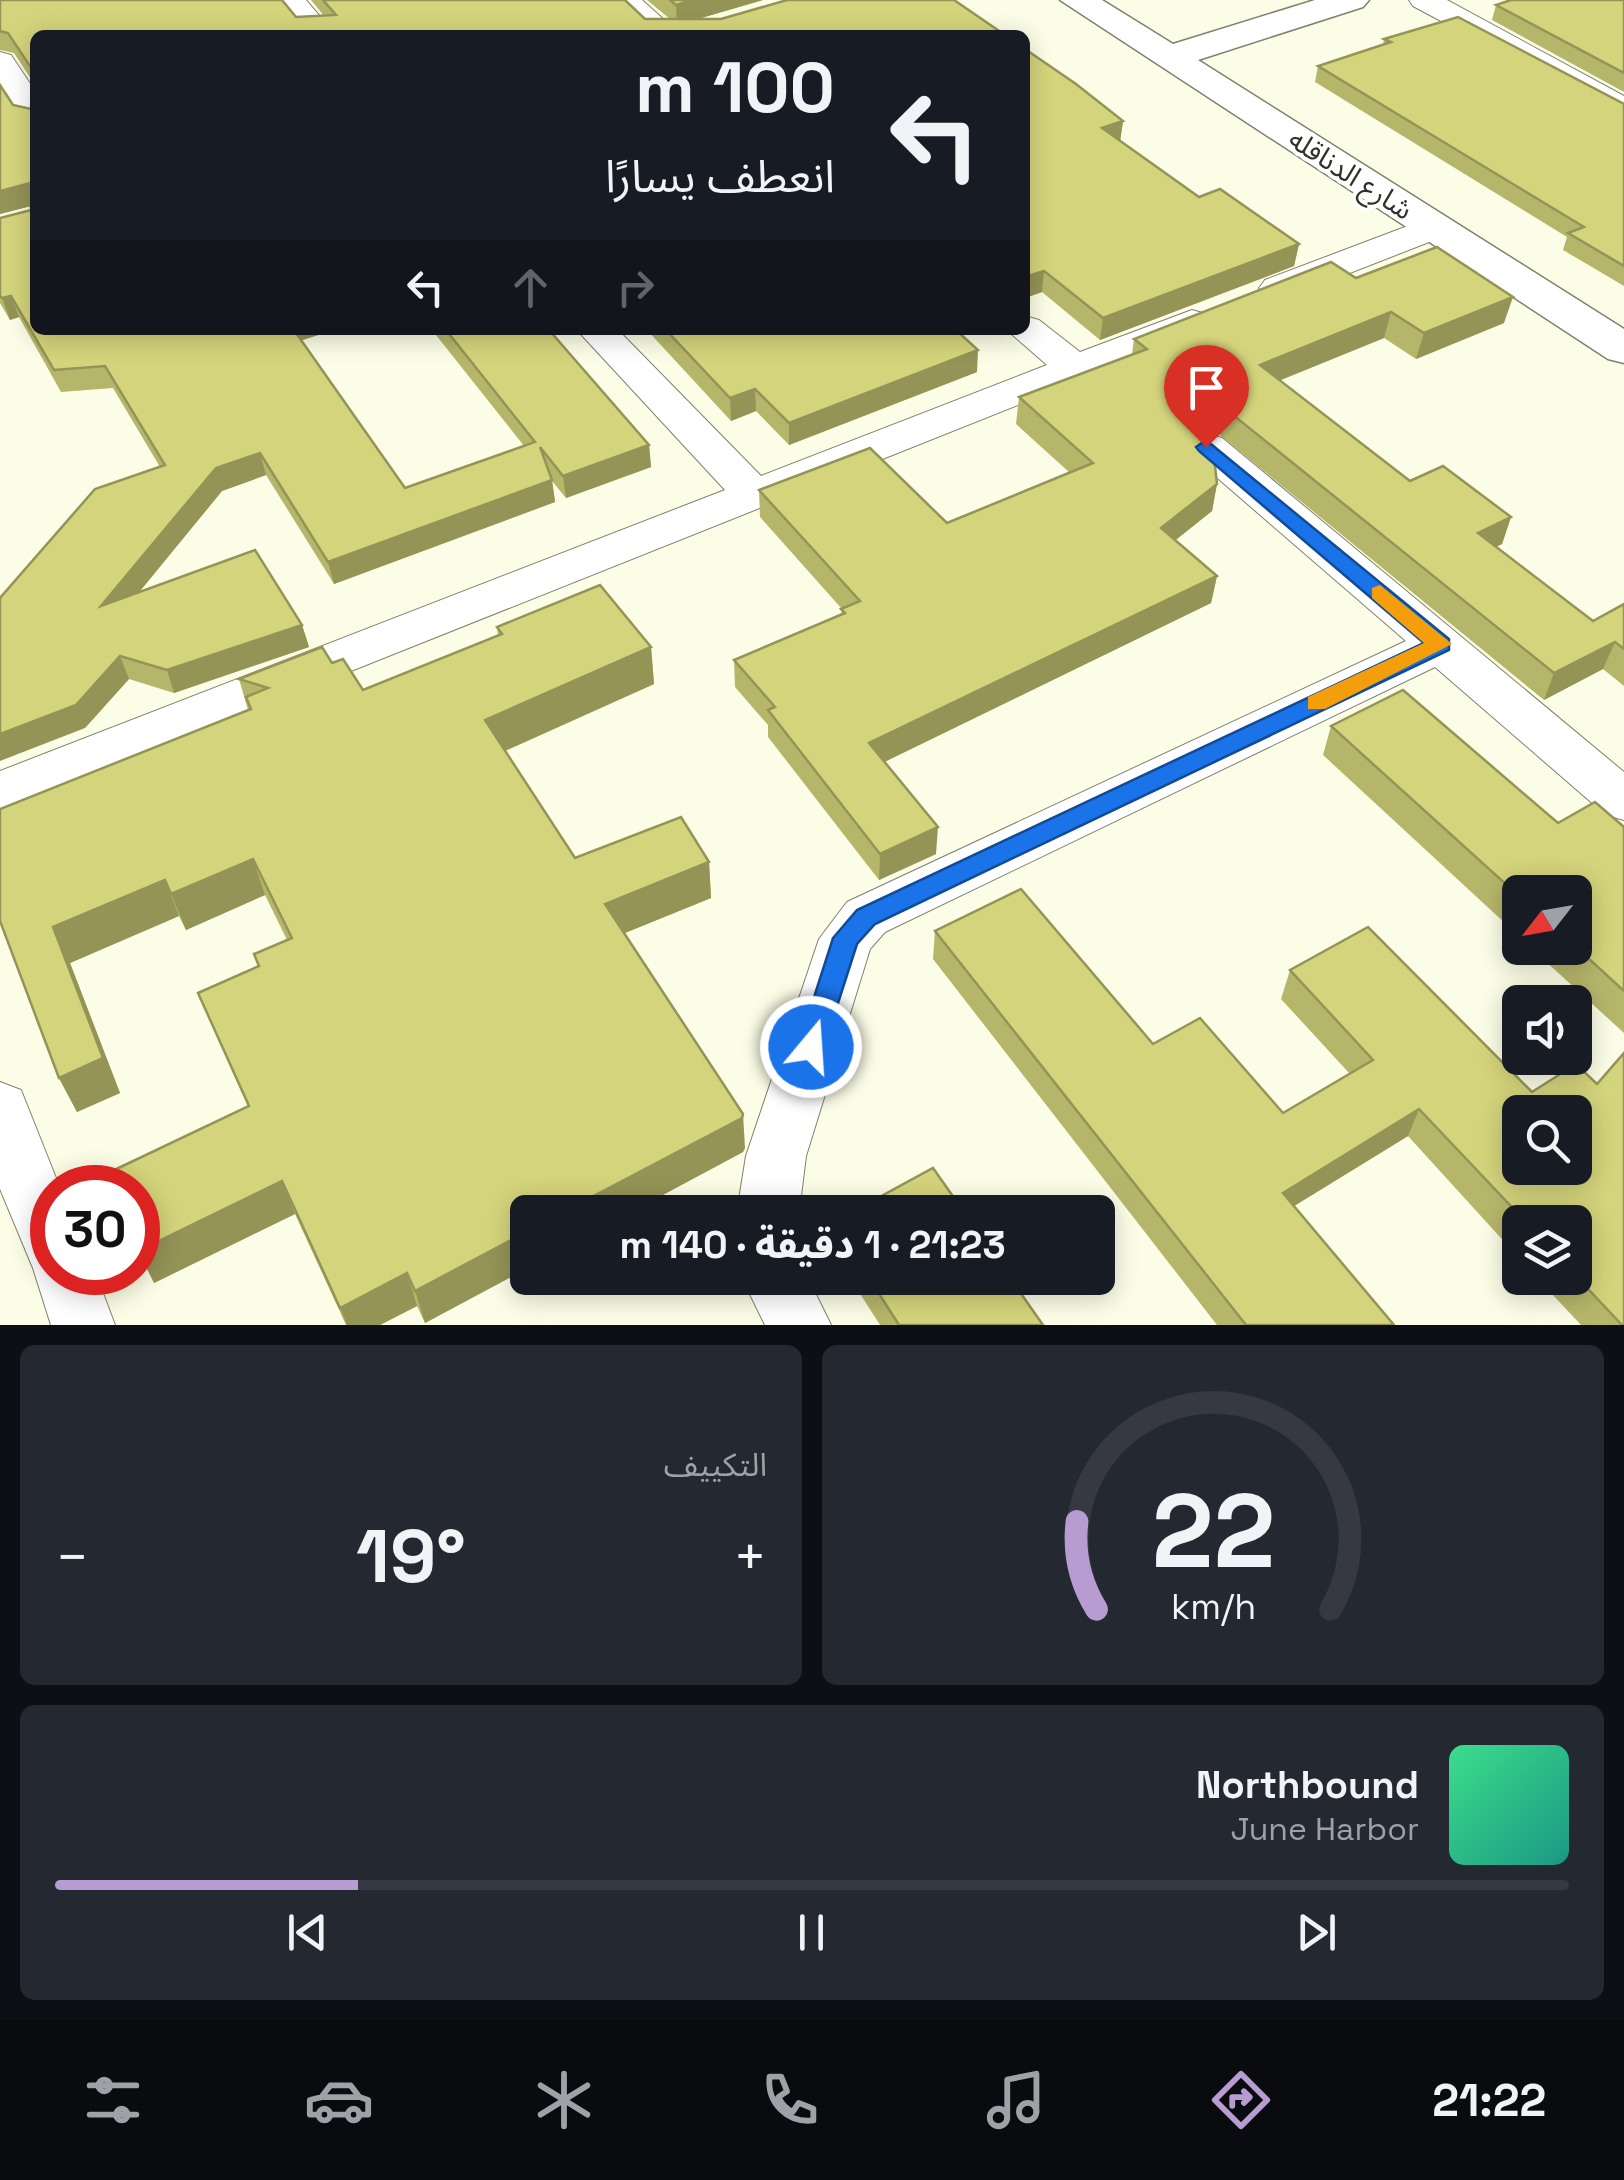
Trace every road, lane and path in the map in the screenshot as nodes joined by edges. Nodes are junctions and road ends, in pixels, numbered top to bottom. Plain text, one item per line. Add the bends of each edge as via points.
1 (290, 0) edge
2 (624, 0) edge
3 (1078, 0) edge
4 (1351, 0) edge
5 (1424, 0) edge
6 (316, 30) edge
7 (659, 30) edge
8 (1168, 58) junction
9 (0, 62) edge
10 (30, 109) edge
11 (1624, 109) edge
12 (1434, 227) junction
13 (1030, 332) edge
14 (601, 335) edge
15 (1624, 349) edge
16 (1075, 368) junction
17 (1206, 447) edge
18 (754, 494) junction
19 (1441, 644) junction
20 (0, 792) edge
21 (1624, 801) edge
22 (0, 1108) edge
23 (30, 1188) edge
24 (770, 1195) edge
25 (72, 1295) edge
26 (783, 1295) edge
27 (83, 1325) edge
28 (799, 1325) edge

1 - 6 street
2 - 7 street
3 - 8 street, شارع الدناقله
4 - 8 street
5 - 11 street
8 - 12 street, شارع الدناقله
9 - 10 street
12 - 15 street, شارع الدناقله
12 - 16 street
13 - 16 street
14 - 18 street
16 - 18 street
17 - 19 street
18 - 20 street
19 - 21 street
19 - 24 street via 866,917 846,938 776,1156
22 - 23 street
25 - 27 street
26 - 28 street

